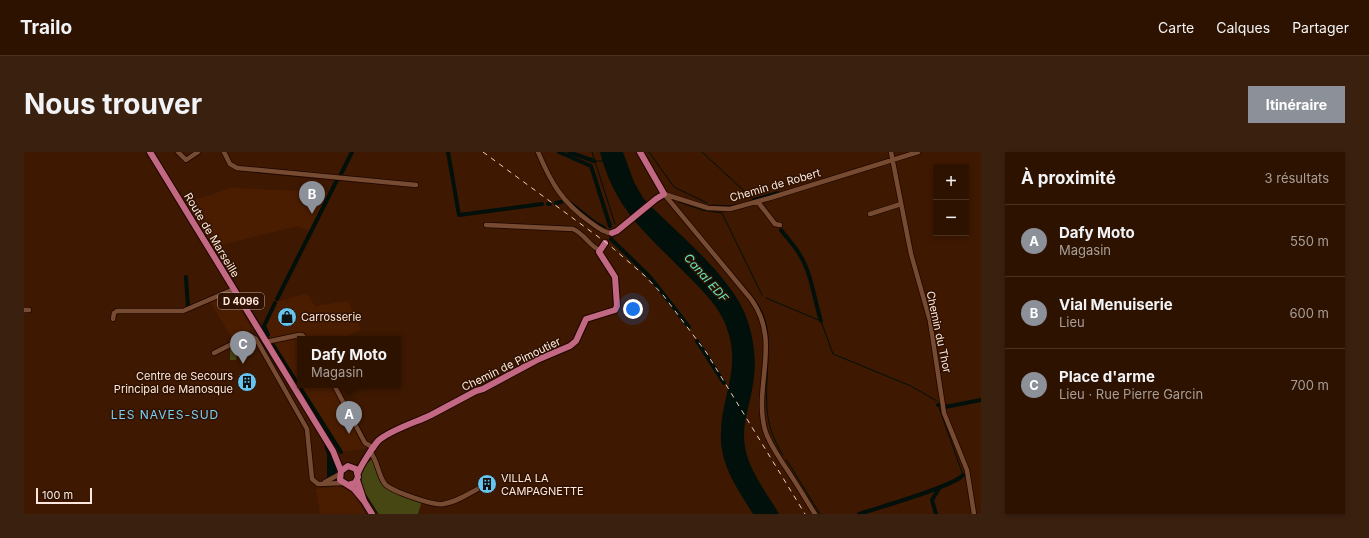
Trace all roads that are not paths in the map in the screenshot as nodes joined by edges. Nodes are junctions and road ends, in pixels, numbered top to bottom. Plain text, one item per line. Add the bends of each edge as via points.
1 (150, 152) edge
2 (178, 152) edge
3 (198, 152) edge
4 (224, 152) edge
5 (538, 152) edge
6 (640, 152) edge
7 (891, 152) edge
8 (918, 152) edge
9 (892, 160) junction
10 (416, 185) dead end
11 (664, 194) junction
12 (678, 198) junction
13 (758, 202) junction
14 (901, 204) junction
15 (674, 208) junction
16 (870, 214) dead end
17 (486, 225) dead end
18 (780, 225) dead end
19 (611, 232) junction
20 (600, 250) junction
21 (234, 289) junction
22 (113, 319) dead end
23 (301, 336) edge
24 (266, 342) junction
25 (214, 352) dead end
26 (336, 388) edge
27 (333, 451) junction
28 (371, 453) junction
29 (350, 466) junction
30 (340, 473) junction
31 (358, 473) junction
32 (357, 480) junction
33 (320, 484) junction
34 (346, 484) junction
35 (483, 486) dead end
36 (364, 501) junction
37 (372, 514) edge
38 (815, 514) edge
39 (974, 514) edge

1 - 21 main road, Route de Marseille / D 4096
2 - 3 street via 186,160
4 - 10 street via 230,164 237,168
5 - 19 street via 552,183 564,201 601,230
6 - 11 main road
7 - 9 street, Chemin du Thor
8 - 9 street, Chemin de Robert
9 - 13 street, Chemin de Robert
9 - 14 street, Chemin du Thor
11 - 12 street, Chemin de Robert
11 - 15 street
11 - 19 main road
12 - 13 street, Chemin de Robert via 715,209 730,209
12 - 15 street via 674,201
13 - 18 street via 775,224
14 - 16 street
14 - 39 street, Chemin du Thor via 911,254 930,322 944,413 967,470
15 - 38 street via 751,299 761,317 766,338 763,412 765,431
17 - 20 street via 573,229 583,234 594,248
19 - 20 main road
20 - 28 main road, Chemin de Pimoutier via 600,256 615,277 615,310 586,319 576,341 570,346 388,435 380,440
21 - 22 street via 183,311 118,311 114,312
21 - 24 main road, Route de Marseille / D 4096
23 - 24 street
24 - 27 main road, Route de Marseille / D 4096
25 - 33 street via 246,336 257,340 307,429 311,476 313,481
26 - 28 street
27 - 29 main road, Route de Marseille / D 4096
27 - 30 main road, Route de Marseille / D 4096
28 - 29 main road, Chemin de Pimoutier
28 - 31 main road, Chemin de Pimoutier
28 - 35 street via 388,487 439,505 454,501
29 - 30 main road
29 - 31 main road
30 - 33 street
30 - 34 main road
31 - 32 main road
32 - 34 main road via 352,484
32 - 36 main road
33 - 34 street
34 - 36 main road
36 - 37 main road

